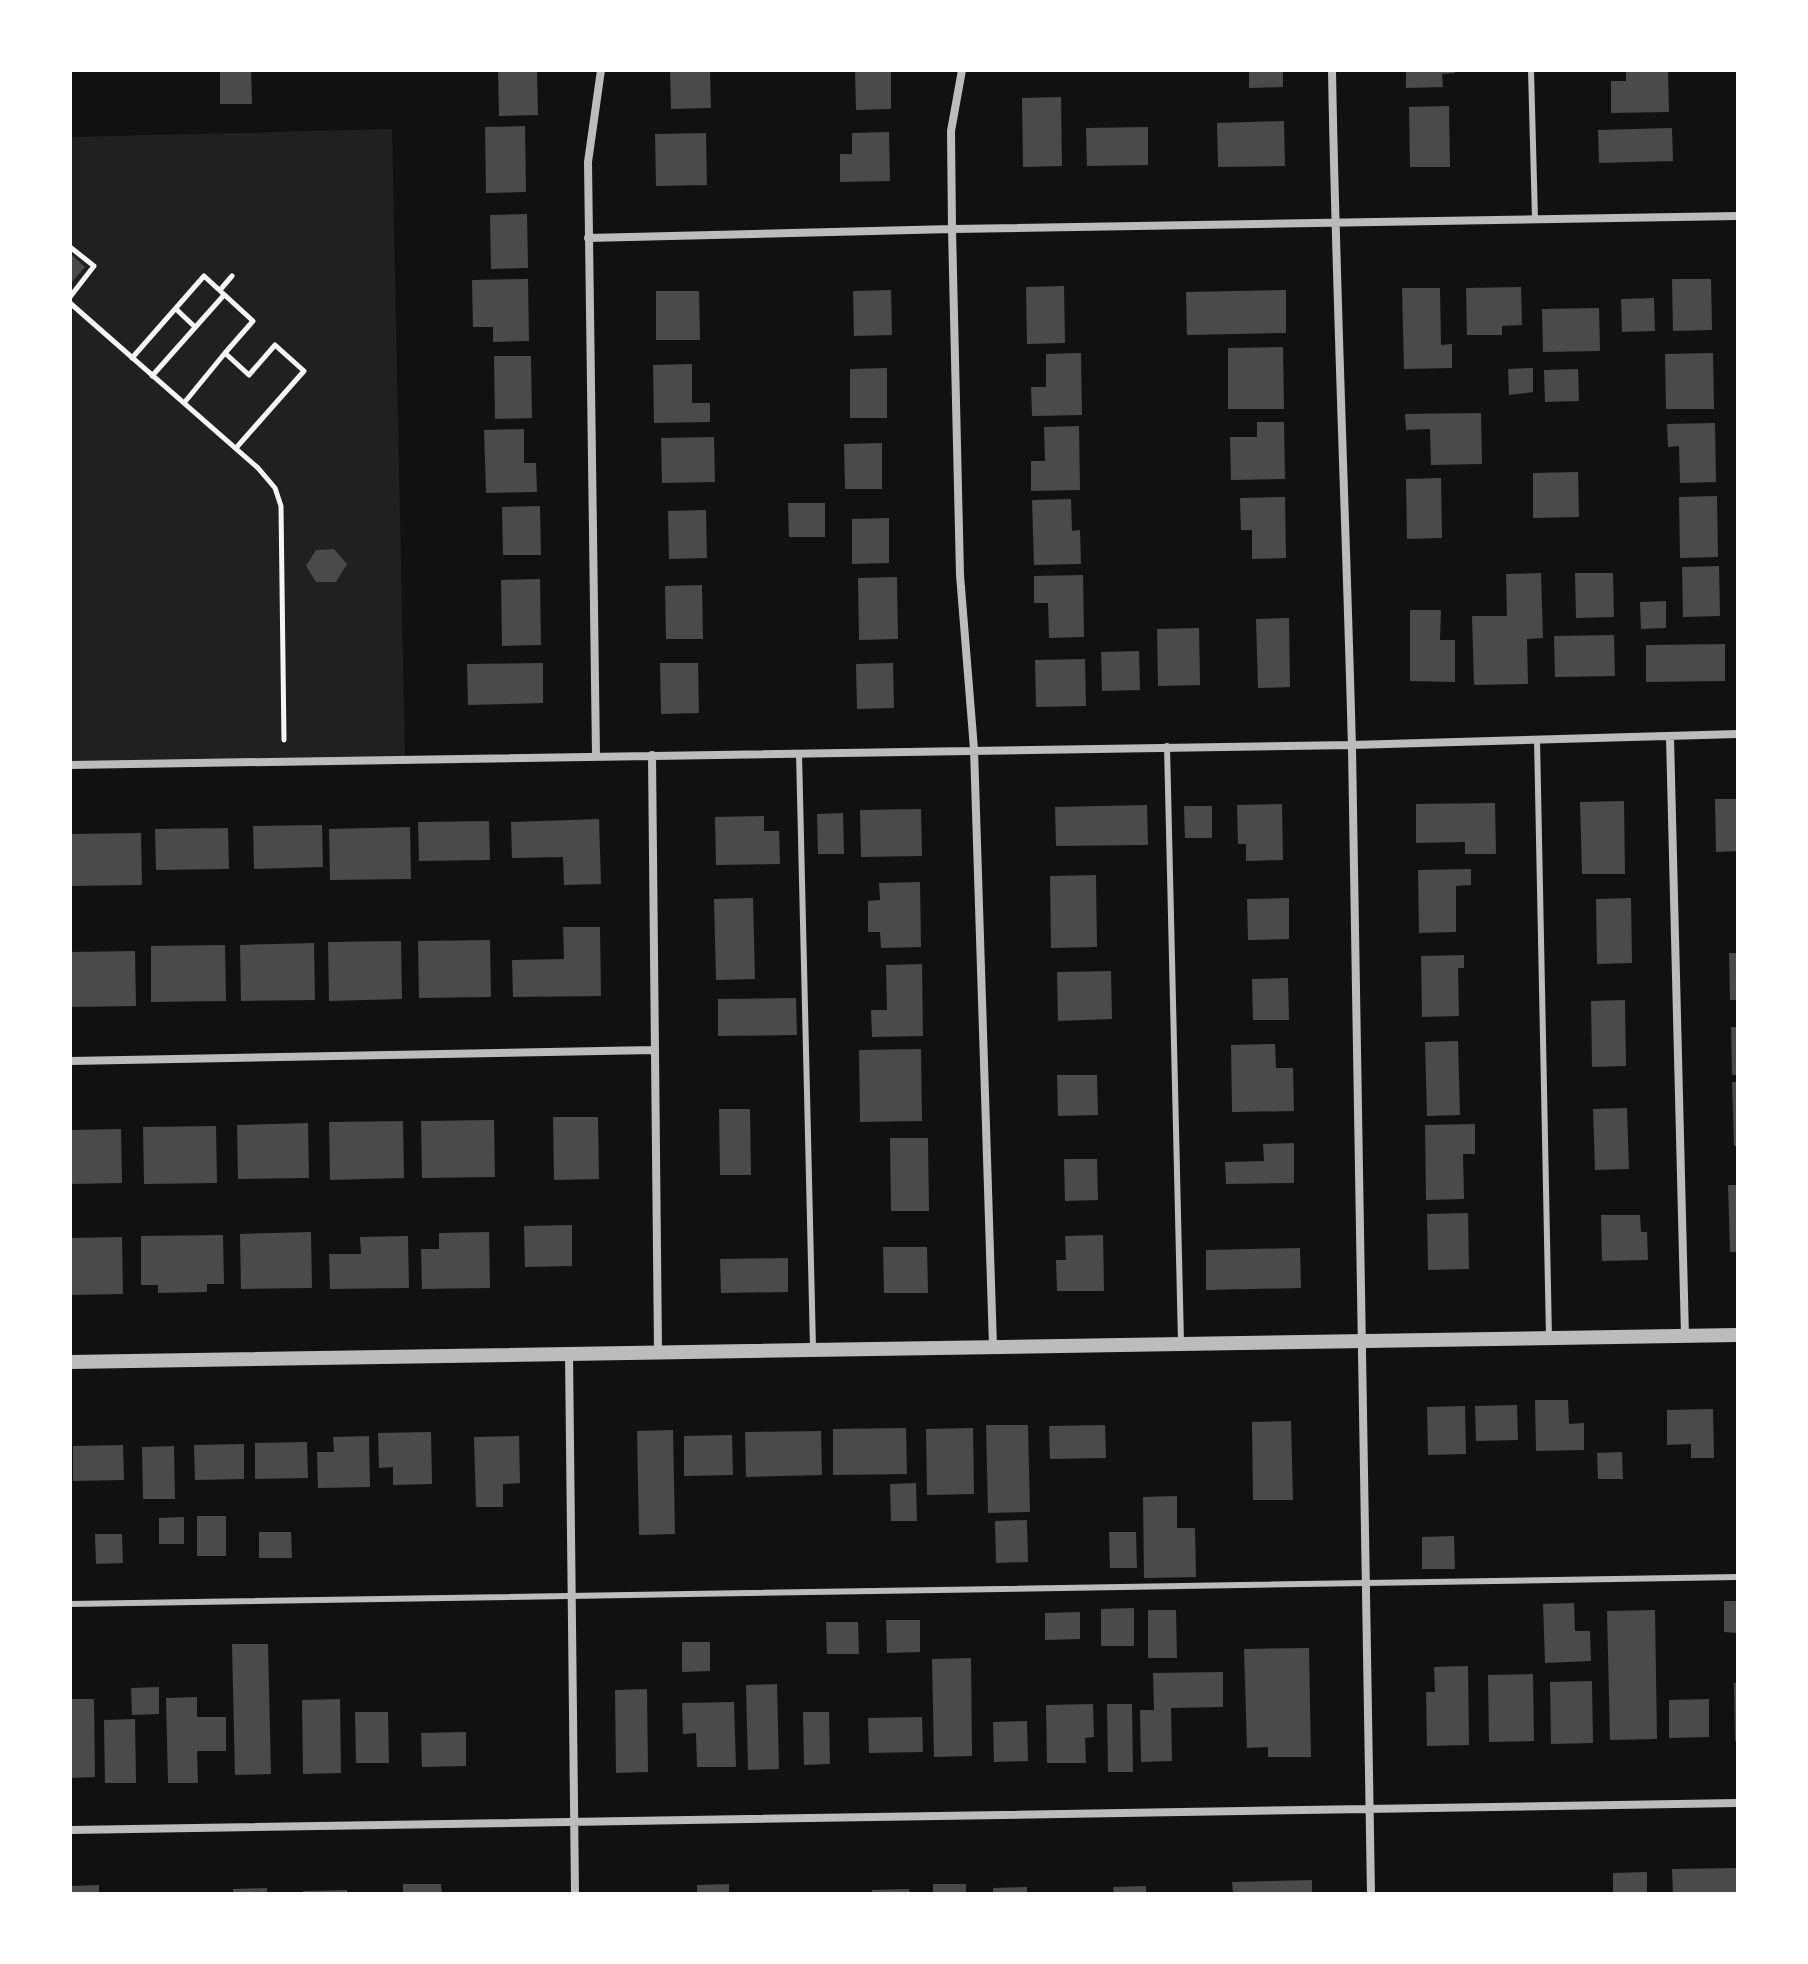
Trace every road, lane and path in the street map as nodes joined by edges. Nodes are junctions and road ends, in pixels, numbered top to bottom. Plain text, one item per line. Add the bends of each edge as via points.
1 (601, 70) edge
2 (962, 70) edge
3 (1332, 70) edge
4 (1531, 70) edge
5 (1738, 216) edge
6 (1535, 219) junction
7 (1334, 223) junction
8 (952, 229) junction
9 (588, 238) junction
10 (70, 247) edge
11 (232, 276) dead end
12 (222, 292) junction
13 (70, 297) edge
14 (70, 303) edge
15 (176, 308) junction
16 (195, 327) junction
17 (225, 353) junction
18 (132, 358) junction
19 (152, 376) junction
20 (184, 403) junction
21 (236, 448) junction
22 (1738, 734) edge
23 (1670, 737) junction
24 (1537, 739) junction
25 (284, 740) dead end
26 (1352, 745) junction
27 (1167, 746) junction
28 (974, 749) junction
29 (799, 753) junction
30 (652, 755) junction
31 (596, 756) junction
32 (70, 765) edge
33 (654, 1050) junction
34 (70, 1061) edge
35 (1738, 1335) edge
36 (1685, 1336) junction
37 (1549, 1338) junction
38 (1364, 1341) junction
39 (1181, 1342) junction
40 (993, 1346) junction
41 (813, 1348) junction
42 (658, 1351) junction
43 (569, 1353) junction
44 (70, 1362) edge
45 (1738, 1577) edge
46 (1367, 1582) junction
47 (572, 1596) junction
48 (70, 1604) edge
49 (1738, 1803) edge
50 (1370, 1808) junction
51 (575, 1823) junction
52 (70, 1830) edge
53 (575, 1894) edge
54 (1371, 1894) edge

1 - 9 street via 590,134
2 - 8 street via 951,131
3 - 7 street
4 - 6 lane
5 - 6 street
6 - 7 street
7 - 8 street
7 - 26 street
8 - 9 street
8 - 28 street via 960,575
9 - 31 street
10 - 13 path via 94,266
11 - 12 path
12 - 15 path via 204,276
12 - 16 path
12 - 17 path via 253,321
14 - 18 path
15 - 16 path
15 - 18 path
16 - 19 path
17 - 20 path
17 - 21 path via 249,375 275,345 304,371
18 - 19 path
19 - 20 path
20 - 21 path
21 - 25 path via 275,488 281,506
22 - 23 street
23 - 24 street
23 - 36 street
24 - 26 street
24 - 37 lane
26 - 27 street
26 - 38 street
27 - 28 street
27 - 39 lane
28 - 29 street
28 - 40 street
29 - 30 street
29 - 41 lane
30 - 31 street
30 - 33 street
31 - 32 street
33 - 34 street
33 - 42 street
35 - 36 street
36 - 37 street
37 - 38 street
38 - 39 street
38 - 46 street
39 - 40 street
40 - 41 street
41 - 42 street
42 - 43 street
43 - 44 street
43 - 47 street
45 - 46 lane
46 - 47 lane
46 - 50 street
47 - 48 lane
47 - 51 street
49 - 50 street
50 - 51 street
50 - 54 street
51 - 52 street
51 - 53 street

